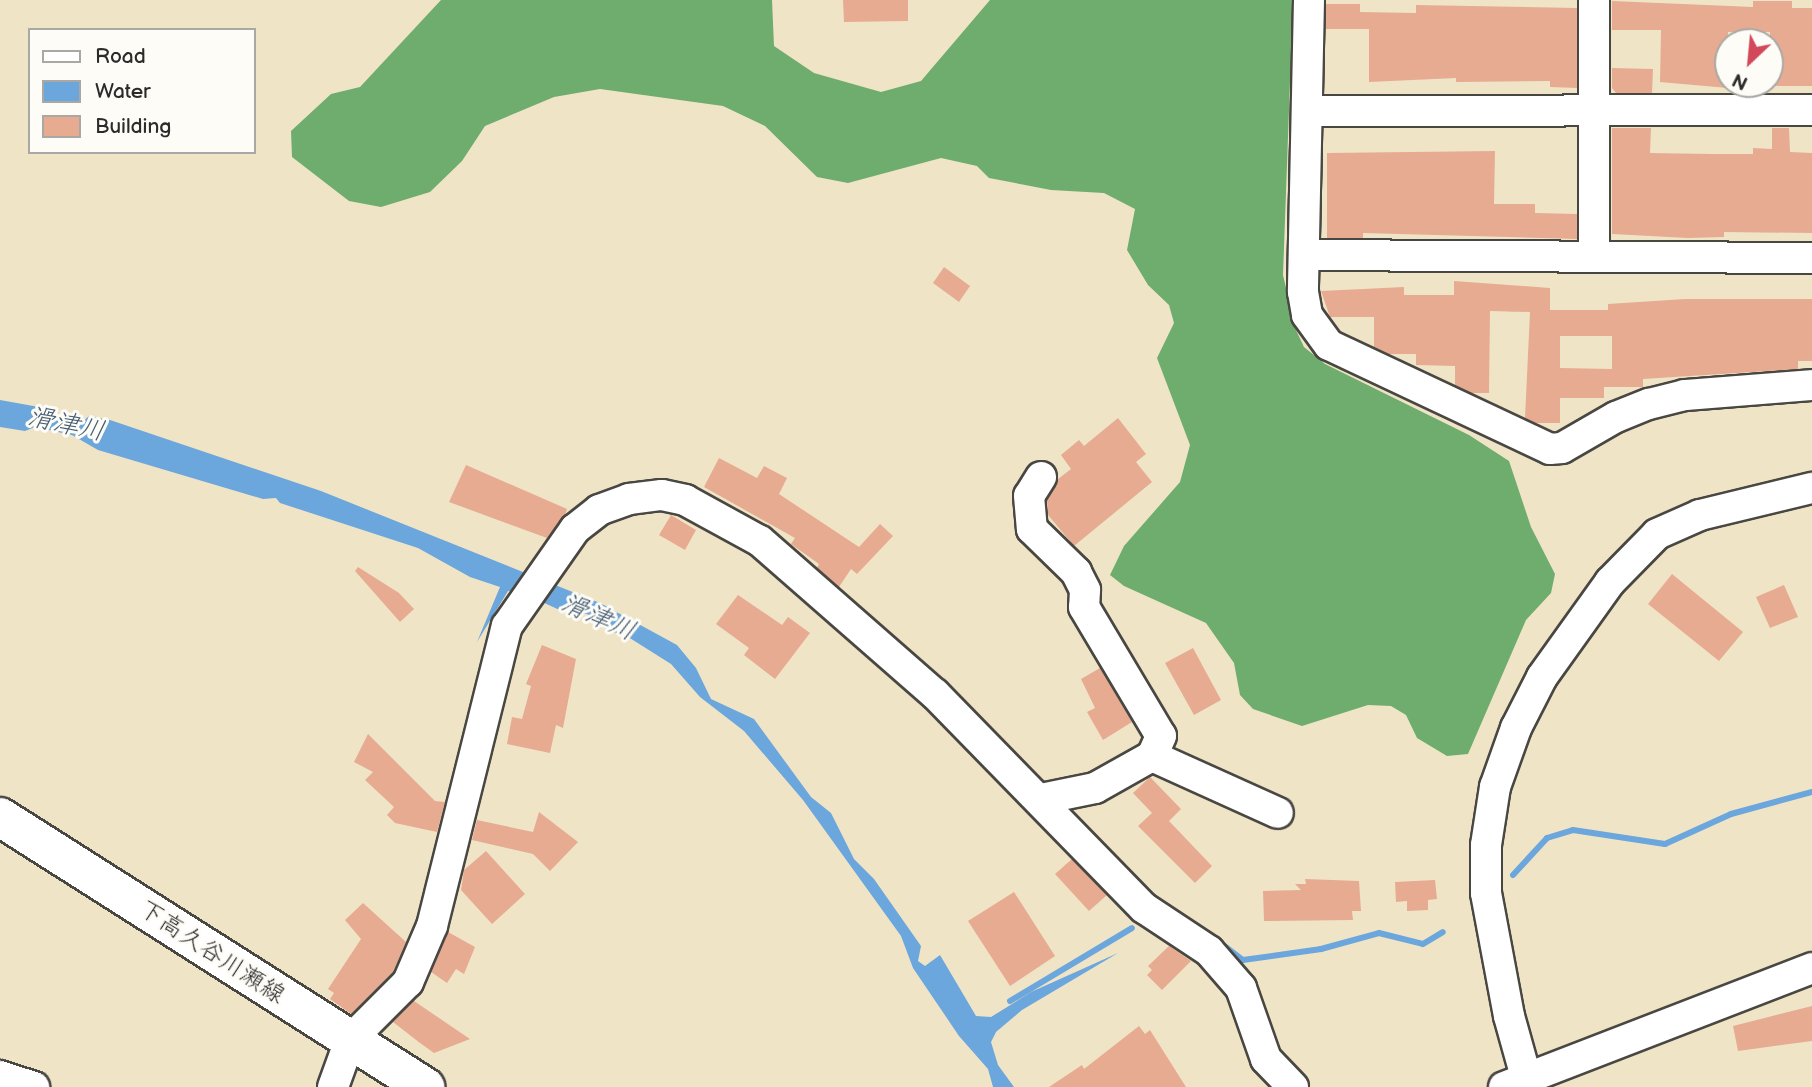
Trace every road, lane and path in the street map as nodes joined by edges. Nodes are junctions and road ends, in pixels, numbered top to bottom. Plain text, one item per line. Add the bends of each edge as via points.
1 (1309, 0) edge
2 (1594, 0) edge
3 (1812, 110) edge
4 (1307, 111) junction
5 (1594, 112) junction
6 (1305, 256) junction
7 (1594, 257) junction
8 (1812, 258) edge
9 (1812, 385) edge
10 (1041, 477) dead end
11 (1812, 488) edge
12 (1152, 756) junction
13 (1041, 799) junction
14 (1278, 814) dead end
15 (0, 817) edge
16 (1812, 968) edge
17 (350, 1040) junction
18 (0, 1076) edge
19 (1515, 1082) edge
20 (34, 1087) edge
21 (333, 1087) edge
22 (425, 1087) edge
23 (1293, 1087) edge

1 - 4 street
2 - 5 street
3 - 5 street
4 - 5 street
4 - 6 street
5 - 7 street
6 - 7 street
6 - 9 street via 1307,315 1329,345 1550,449 1562,449 1616,417 1673,398
7 - 8 street
10 - 12 street via 1029,496 1032,529 1076,572 1085,590 1084,607 1161,736
11 - 19 street via 1700,515 1657,534 1610,582 1542,677 1516,728 1495,787 1486,845 1486,892
12 - 13 street via 1095,788
12 - 14 street
13 - 17 street via 855,621 746,531 685,500 662,495 629,499 599,510 575,529 511,620 432,926 408,982
13 - 23 street via 1144,908 1209,951 1229,972 1253,1012 1266,1059
15 - 17 main road, 下高久谷川瀬線
16 - 19 street
17 - 21 street
17 - 22 main road, 下高久谷川瀬線
18 - 20 street

